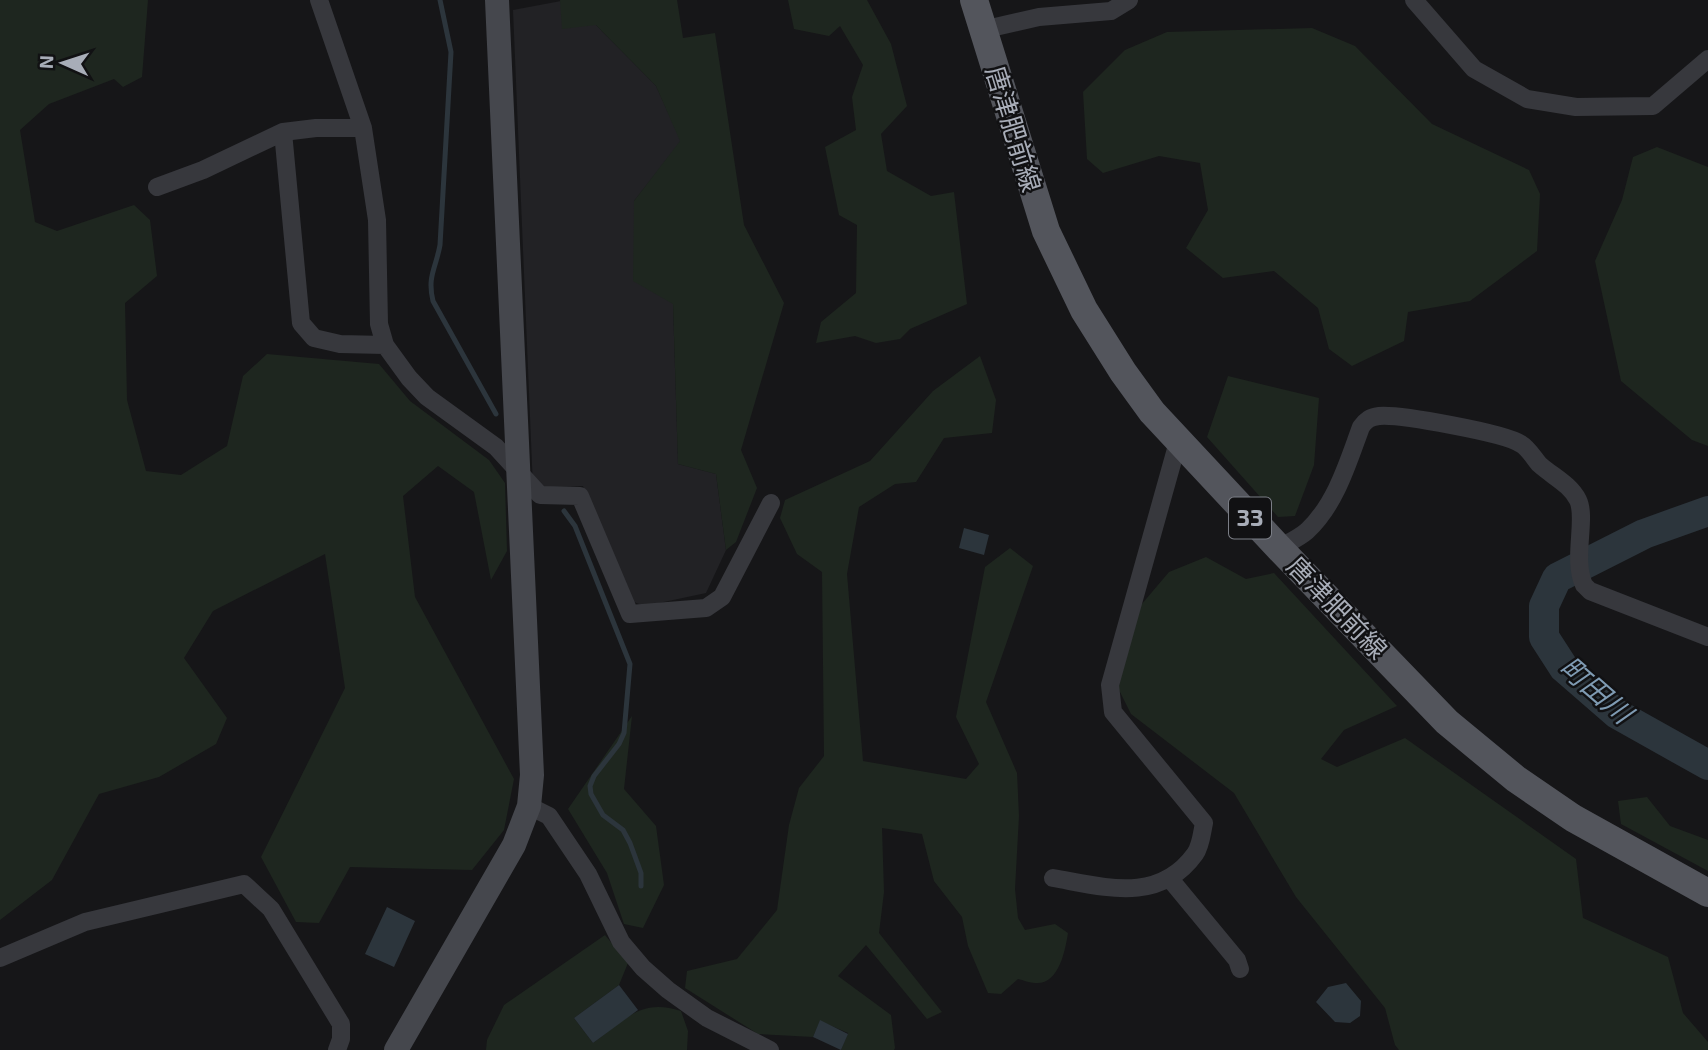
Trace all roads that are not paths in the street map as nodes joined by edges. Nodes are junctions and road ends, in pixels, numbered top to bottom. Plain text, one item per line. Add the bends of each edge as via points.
1 (319, 0) edge
2 (497, 0) edge
3 (974, 0) edge
4 (1129, 0) edge
5 (1413, 0) edge
6 (982, 30) junction
7 (1708, 59) edge
8 (363, 128) junction
9 (283, 132) junction
10 (157, 187) dead end
11 (385, 345) junction
12 (1178, 442) junction
13 (519, 474) junction
14 (771, 503) dead end
15 (1279, 548) junction
16 (1708, 637) edge
17 (529, 806) junction
18 (1054, 878) dead end
19 (1170, 879) junction
20 (1708, 893) edge
21 (0, 958) edge
22 (1240, 969) dead end
23 (337, 1050) edge
24 (396, 1050) edge
25 (770, 1050) edge

1 - 8 street
2 - 13 street
3 - 6 main road, 唐津肥前線 / 33
4 - 6 street via 1111,11 1039,17
5 - 7 street via 1474,69 1527,100 1576,107 1653,106
6 - 12 main road, 唐津肥前線 / 33 via 1046,231 1068,281 1123,373
8 - 9 street
8 - 11 street via 377,220 379,324
9 - 10 street
9 - 11 street via 301,323 314,338
11 - 13 street via 427,397 496,447
12 - 15 main road, 唐津肥前線 / 33
12 - 19 street via 1110,685 1113,712 1205,822 1196,852
13 - 14 street via 540,495 580,496 630,614 706,608 722,597
13 - 17 street via 532,737
15 - 16 street via 1306,532 1323,513 1367,419 1409,418 1468,429 1522,444 1570,488 1581,509 1578,555 1581,580 1590,591
15 - 20 main road, 唐津肥前線 / 33 via 1447,722 1485,755 1573,818
17 - 24 street via 514,845
17 - 25 street via 549,816 588,874 621,942 643,968 706,1018
18 - 19 street via 1142,889
19 - 22 street
21 - 23 street via 85,922 244,884 271,909 341,1024

